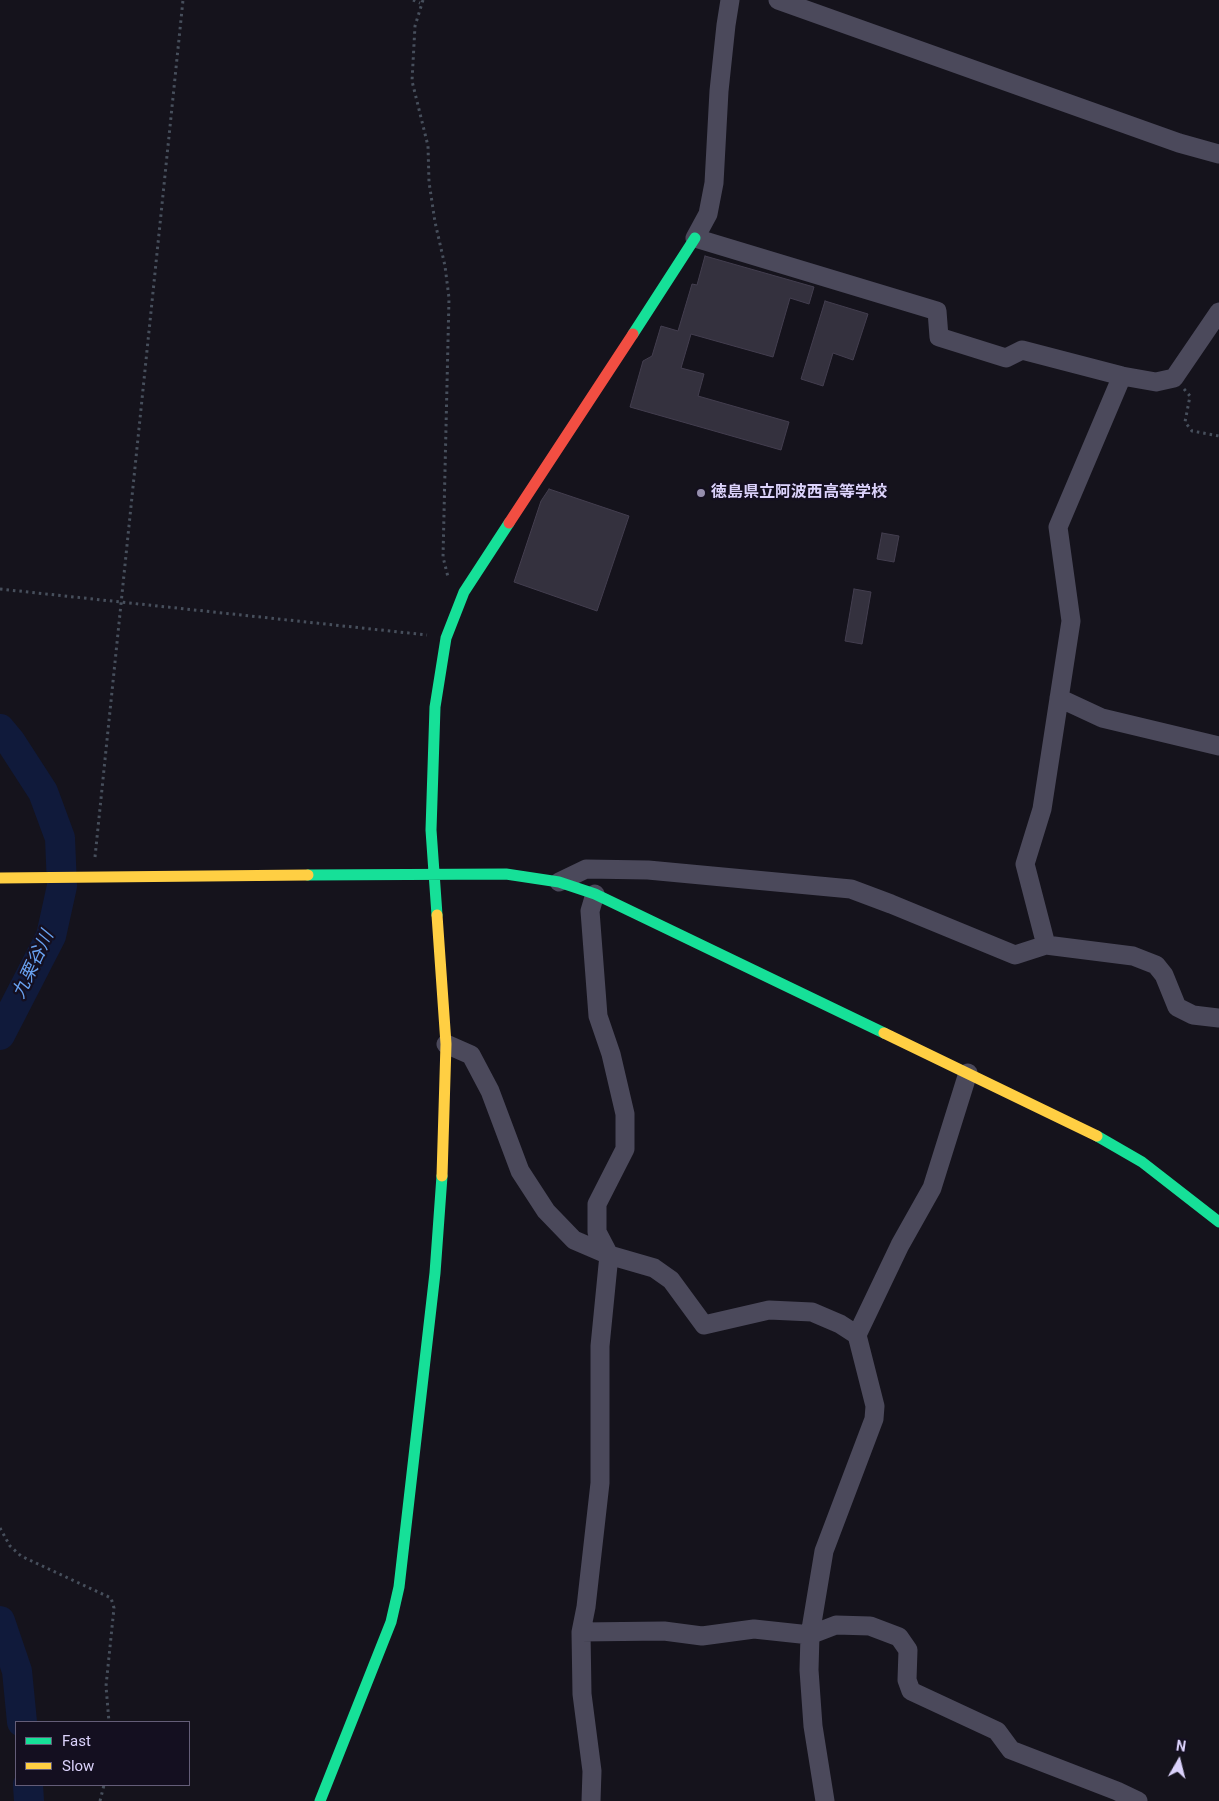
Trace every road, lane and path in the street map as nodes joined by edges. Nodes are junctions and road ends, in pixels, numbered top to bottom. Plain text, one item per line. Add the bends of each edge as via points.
1 (183, 0) edge
2 (413, 0) edge
3 (730, 0) edge
4 (778, 0) edge
5 (421, 2) edge
6 (1219, 154) edge
7 (695, 238) junction
8 (1219, 312) edge
9 (1122, 376) junction
10 (1174, 378) junction
11 (1219, 436) edge
12 (0, 589) edge
13 (464, 592) junction
14 (121, 602) junction
15 (446, 638) junction
16 (1059, 698) junction
17 (1219, 746) edge
18 (435, 874) junction
19 (0, 878) edge
20 (90, 878) junction
21 (559, 882) junction
22 (595, 894) junction
23 (1046, 945) junction
24 (1219, 1018) edge
25 (446, 1044) junction
26 (968, 1073) junction
27 (1219, 1222) edge
28 (609, 1255) junction
29 (857, 1335) junction
30 (0, 1528) edge
31 (581, 1632) junction
32 (810, 1635) junction
33 (109, 1721) edge
34 (104, 1786) edge
35 (100, 1801) edge
36 (320, 1801) edge
37 (591, 1801) edge
38 (826, 1801) edge
39 (1138, 1801) edge

1 - 14 path
2 - 5 path
3 - 7 street via 719,91 714,183 708,214
4 - 6 street via 1179,143
5 - 13 path via 415,26 412,80 428,146 429,182 449,298 443,557 448,581
7 - 9 street via 937,311 939,337 1006,358 1022,350
7 - 13 street
8 - 10 street
9 - 10 street via 1156,382
9 - 16 street via 1058,527 1071,621
10 - 11 path via 1190,396 1185,422 1192,431
12 - 14 path
13 - 15 street
14 - 15 path
14 - 20 path
15 - 18 street via 435,707 431,830
16 - 17 street via 1102,718
16 - 23 street via 1042,809 1025,864
18 - 20 street
18 - 21 street via 506,874
18 - 25 street
19 - 20 street
21 - 22 street
21 - 23 street via 586,869 648,870 851,889 1015,955
22 - 26 street
22 - 28 street via 590,911 598,1016 625,1114 625,1150 597,1204 597,1232
23 - 24 street via 1133,956 1156,965 1177,1008 1192,1015
25 - 28 street via 471,1055 490,1091 520,1171 546,1211 574,1240
25 - 36 street via 435,1273 400,1587 391,1622
26 - 27 street via 1084,1129 1142,1162
26 - 29 street via 932,1188 900,1245
28 - 29 street via 654,1268 671,1280 704,1325 768,1310 812,1312
28 - 31 street via 600,1346 600,1483
29 - 32 street via 874,1406 874,1419 824,1551
30 - 33 path via 10,1546 21,1556 111,1598 114,1608 106,1686
31 - 32 street via 664,1631 702,1636 754,1629
31 - 37 street via 582,1694 592,1771
32 - 38 street via 813,1726
32 - 39 street via 836,1625 870,1626 899,1637 908,1650 907,1680 911,1691 997,1731 1011,1750
34 - 35 path

